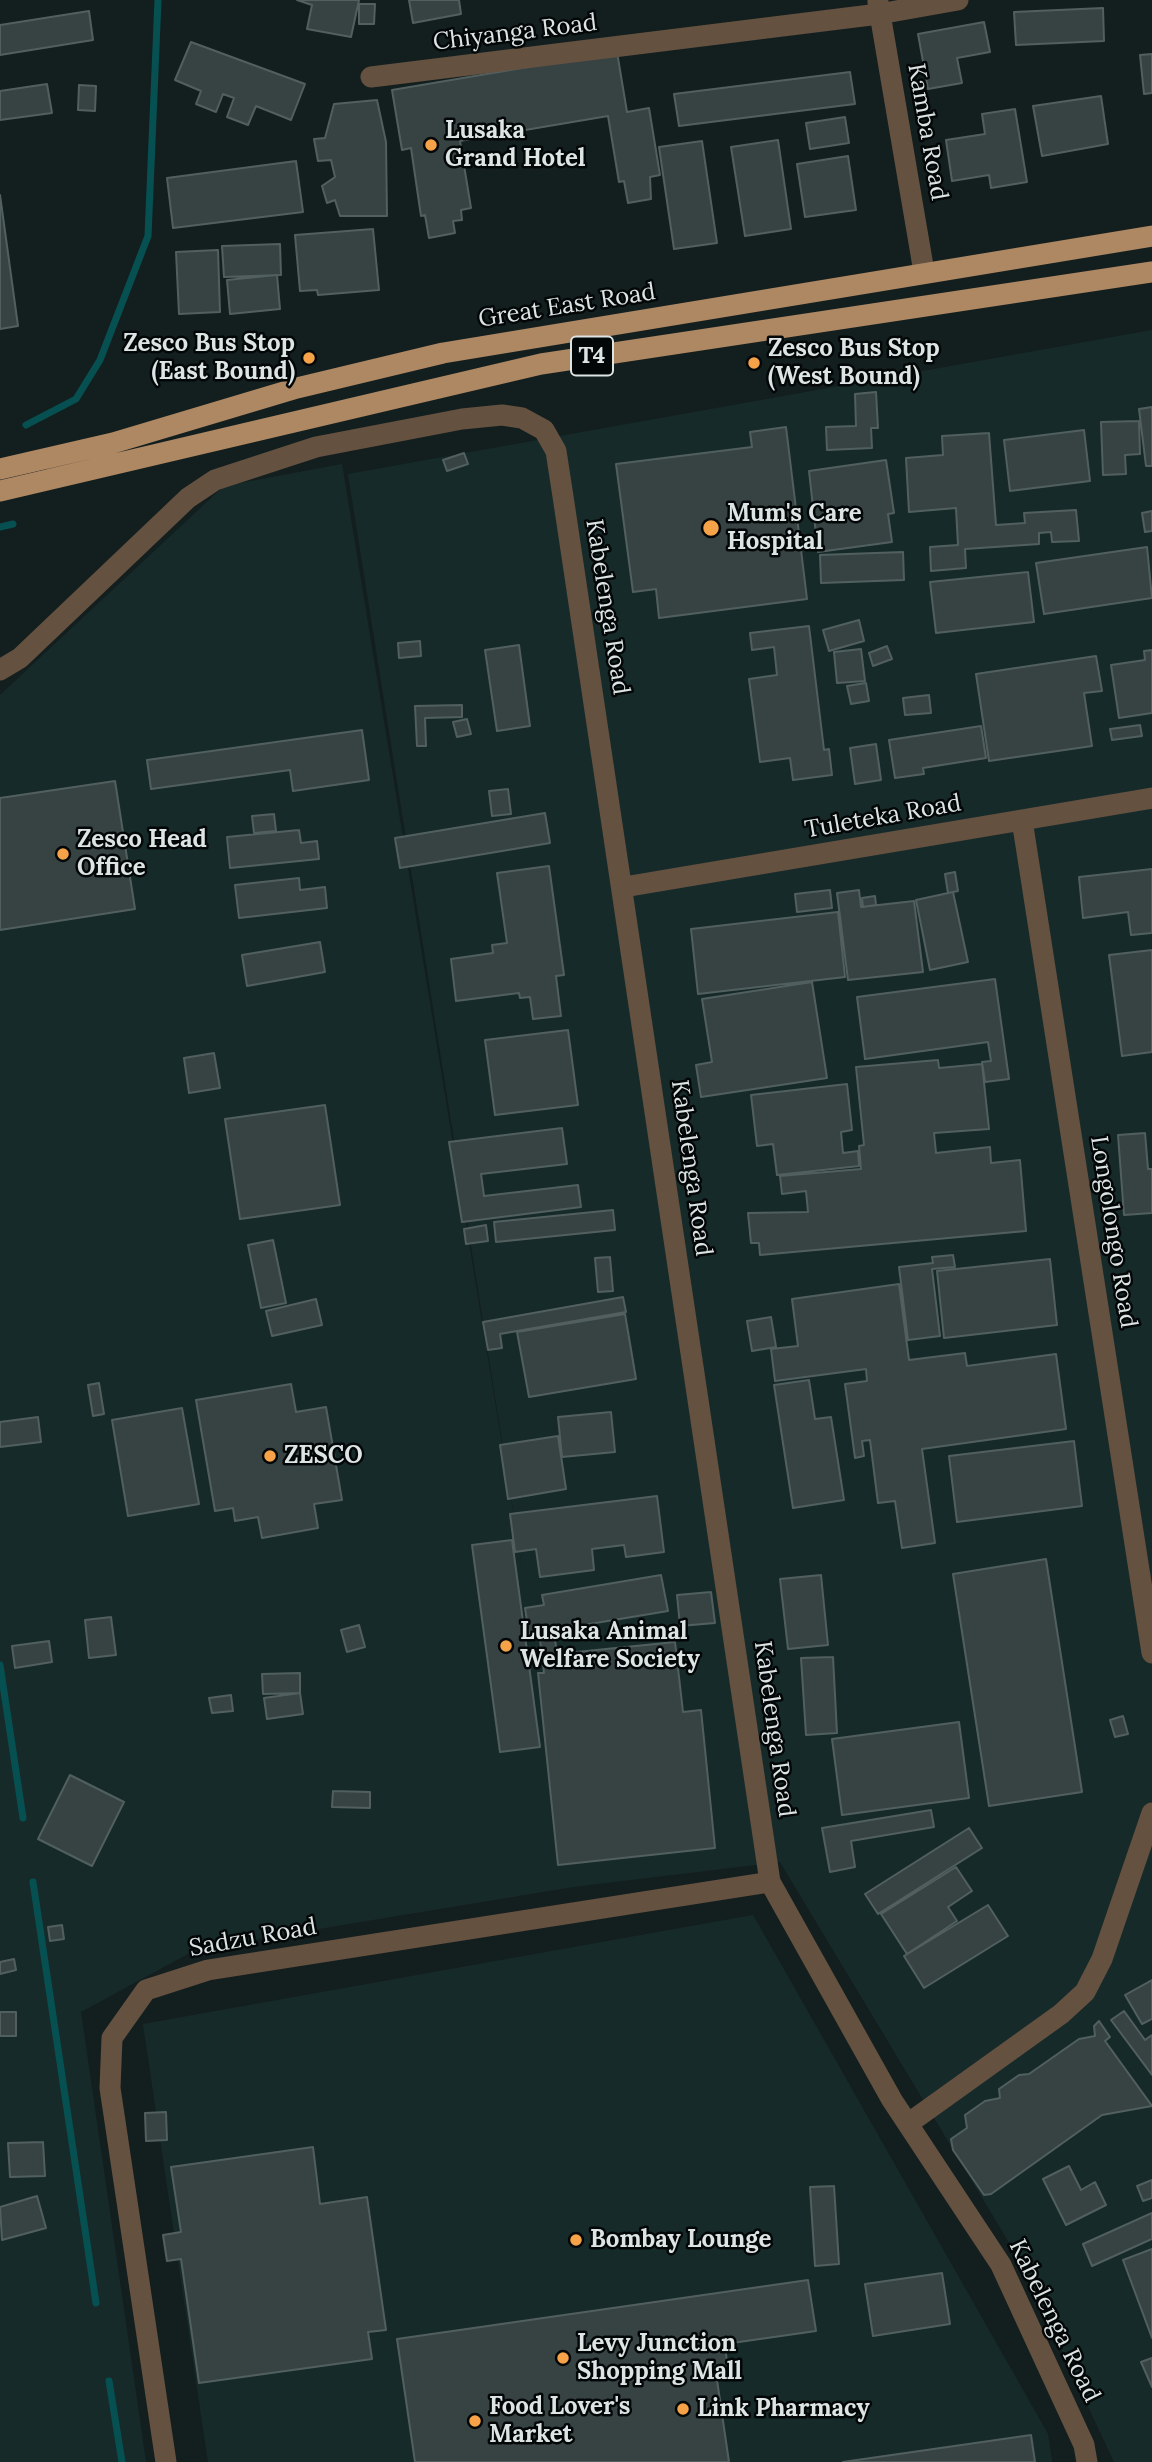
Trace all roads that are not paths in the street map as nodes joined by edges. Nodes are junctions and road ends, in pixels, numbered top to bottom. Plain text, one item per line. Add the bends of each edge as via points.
1 (958, 0) edge
2 (878, 7) edge
3 (371, 78) dead end
4 (1152, 236) edge
5 (925, 272) junction
6 (1152, 272) edge
7 (0, 469) edge
8 (0, 491) edge
9 (0, 670) edge
10 (1152, 799) edge
11 (1022, 820) junction
12 (624, 887) junction
13 (1152, 1653) edge
14 (1152, 1813) edge
15 (770, 1882) junction
16 (909, 2123) junction
17 (166, 2462) edge
18 (1087, 2462) edge

1 - 2 street, Chiyanga Road
2 - 3 street, Chiyanga Road
2 - 5 street, Kamba Road
4 - 5 main road, Great East Road / T4
5 - 7 main road, Great East Road / T4 via 443,353
6 - 8 main road, T4 via 541,364
9 - 12 street, Kabelenga Road via 20,658 188,498 215,480 317,447 462,419 523,418 544,430 556,451
10 - 11 street, Tuleteka Road
11 - 12 street, Tuleteka Road
11 - 13 street, Longolongo Road
12 - 15 street, Kabelenga Road
14 - 16 street via 1102,1959 1085,1992
15 - 16 street, Kabelenga Road
15 - 17 street, Sadzu Road via 208,1970 146,1990 112,2038 110,2088
16 - 18 street, Kabelenga Road via 1002,2265 1084,2445

